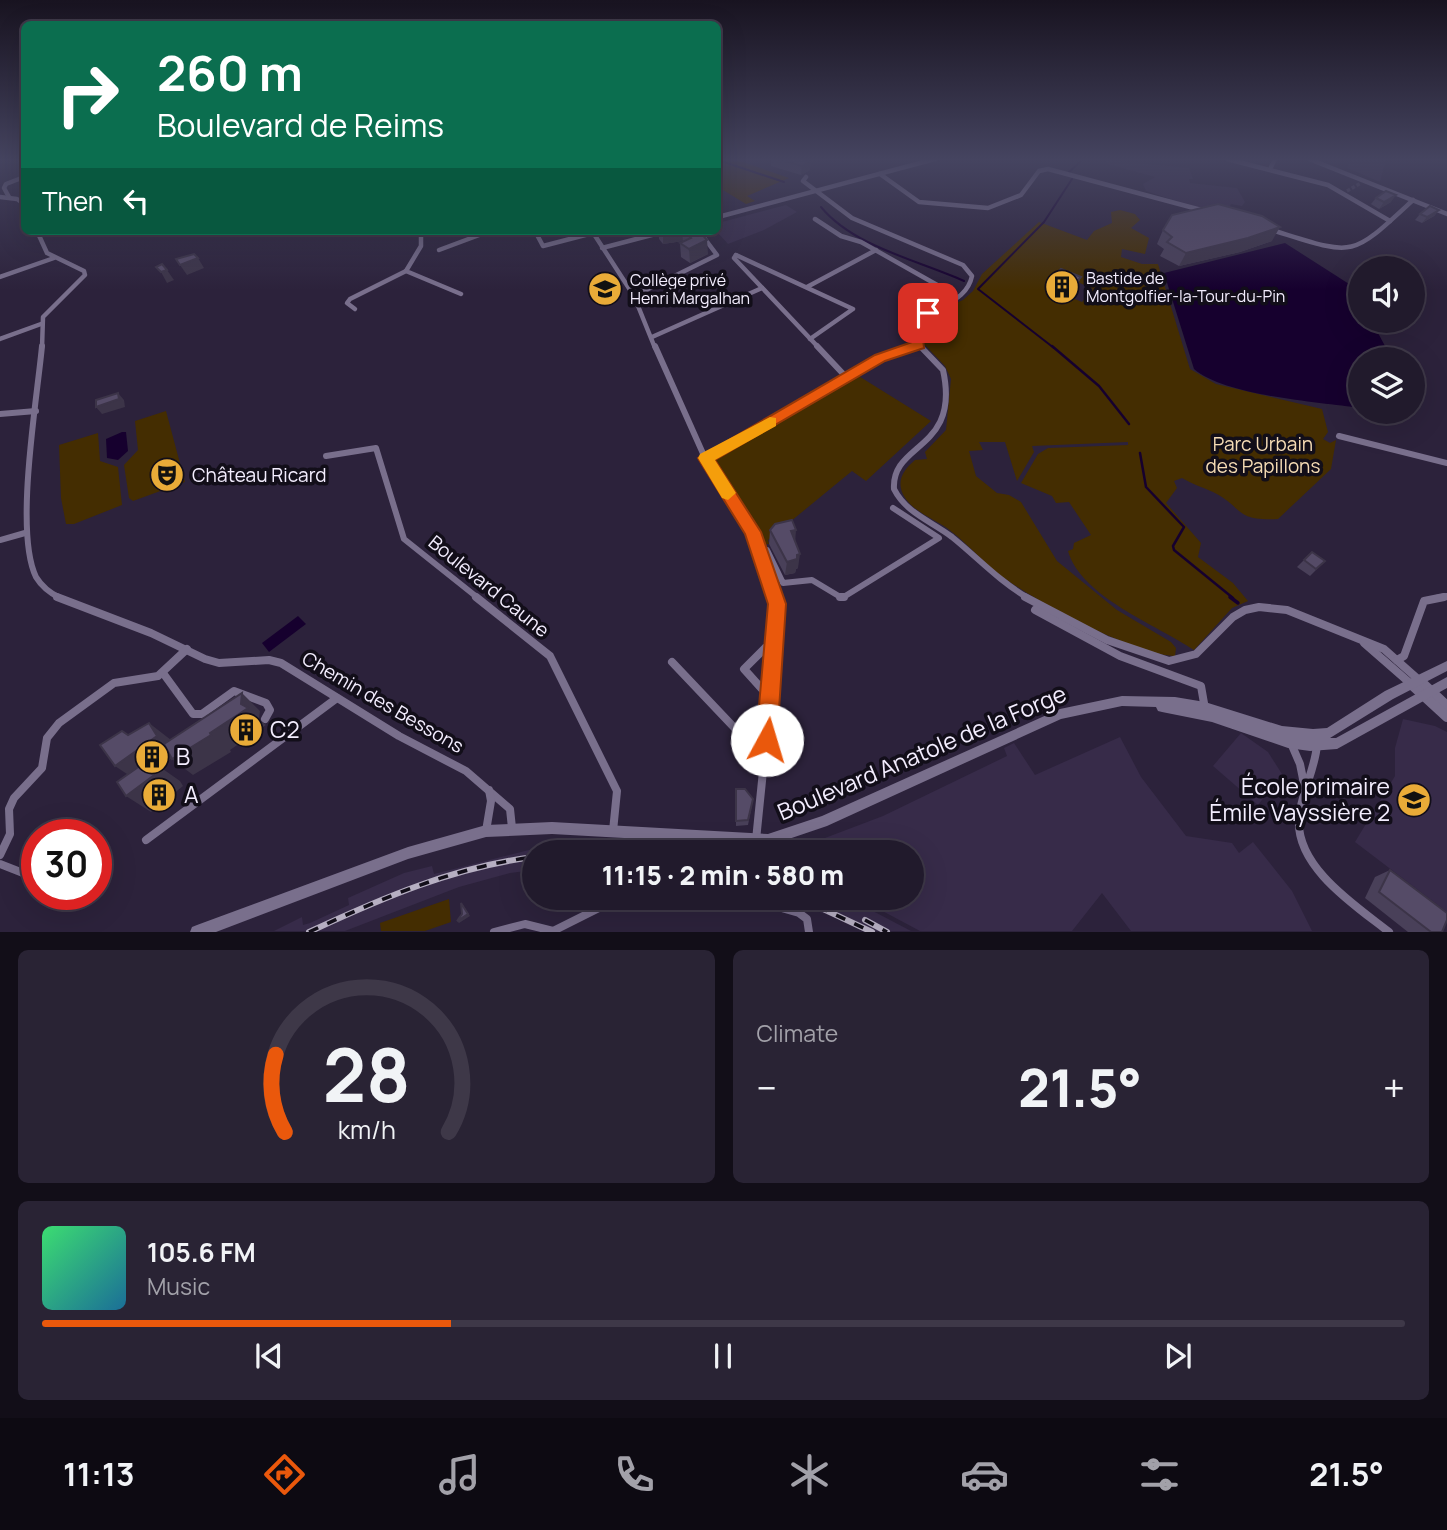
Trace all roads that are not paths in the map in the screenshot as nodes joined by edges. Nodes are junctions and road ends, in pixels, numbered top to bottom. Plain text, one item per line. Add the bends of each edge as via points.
1 (771, 202) edge
2 (831, 202) edge
3 (925, 202) edge
4 (1002, 202) edge
5 (1172, 202) edge
6 (1358, 202) edge
7 (1410, 202) edge
8 (1419, 202) edge
9 (728, 210) dead end
10 (721, 214) edge
11 (721, 214) edge
12 (1215, 214) edge
13 (1447, 214) edge
14 (815, 219) dead end
15 (1390, 221) junction
16 (1261, 227) edge
17 (39, 235) edge
18 (421, 235) edge
19 (479, 235) edge
20 (537, 235) edge
21 (582, 235) edge
22 (594, 235) edge
23 (652, 235) edge
24 (703, 235) edge
25 (602, 248) junction
26 (439, 250) dead end
27 (876, 250) junction
28 (54, 258) junction
29 (405, 271) junction
30 (0, 277) edge
31 (939, 286) dead end
32 (807, 287) junction
33 (762, 288) junction
34 (461, 294) dead end
35 (634, 296) junction
36 (355, 309) dead end
37 (41, 324) junction
38 (652, 337) junction
39 (0, 339) edge
40 (810, 339) junction
41 (919, 345) junction
42 (847, 378) junction
43 (36, 411) junction
44 (0, 414) edge
45 (1339, 436) dead end
46 (326, 456) dead end
47 (705, 458) junction
48 (1447, 463) edge
49 (893, 508) dead end
50 (25, 533) junction
51 (0, 540) edge
52 (759, 549) junction
53 (1447, 596) edge
54 (1035, 610) dead end
55 (1353, 636) junction
56 (776, 643) junction
57 (187, 649) junction
58 (1397, 660) junction
59 (672, 662) dead end
60 (1447, 666) edge
61 (163, 673) junction
62 (1415, 682) junction
63 (1447, 682) edge
64 (1426, 693) junction
65 (338, 698) junction
66 (771, 699) junction
67 (1447, 706) edge
68 (1205, 711) junction
69 (1447, 717) edge
70 (265, 719) dead end
71 (1289, 739) junction
72 (1315, 741) junction
73 (765, 760) junction
74 (1305, 789) junction
75 (489, 790) junction
76 (512, 828) junction
77 (485, 831) junction
78 (613, 832) junction
79 (146, 840) dead end
80 (756, 840) joint
81 (768, 840) edge
82 (0, 855) edge
83 (0, 864) edge
84 (21, 872) edge
85 (595, 910) edge
86 (789, 910) edge
87 (553, 931) edge
88 (197, 932) edge
89 (494, 932) edge
90 (809, 932) edge
91 (1389, 932) edge

1 - 10 street
2 - 41 street via 852,218 970,272 973,280 964,292 918,323
3 - 4 street via 988,208
5 - 12 street
6 - 15 street
7 - 15 street
8 - 13 street
9 - 11 street
14 - 27 street
15 - 16 street via 1352,248
17 - 28 street
18 - 29 street via 421,246
19 - 26 street
20 - 21 street via 543,246
22 - 25 street
23 - 25 street
24 - 35 street via 717,251 715,257
25 - 35 street
27 - 31 street
27 - 32 street
28 - 30 street
28 - 37 street via 85,271 85,275
29 - 34 street
29 - 36 street via 350,299 347,303
32 - 33 street via 736,255
32 - 40 street via 853,309
33 - 38 street
33 - 40 street
35 - 38 street
37 - 39 street
37 - 43 street, Chemin des Bessons
38 - 47 street
40 - 42 street
41 - 42 street via 880,358
41 - 55 street via 943,370 942,423 899,467 894,487 905,505 948,534 997,579 1098,636 1157,660 1196,657 1233,616 1250,608 1282,608
42 - 47 street
43 - 44 street
43 - 50 street, Chemin des Bessons
45 - 48 street
46 - 78 street, Boulevard Caune via 376,448 404,539 550,656 617,791
47 - 52 street
49 - 52 street via 939,538 842,598 812,580 783,583 767,550
50 - 51 street
50 - 57 street, Chemin des Bessons via 36,576 46,590 67,603
52 - 56 street via 777,604
53 - 58 street via 1423,601 1404,656
54 - 68 street via 1120,656 1201,686
55 - 58 street
55 - 62 street
56 - 66 street
56 - 66 street via 744,669
57 - 61 street
57 - 65 street, Chemin des Bessons via 219,663 281,663
58 - 62 street
59 - 73 street
60 - 62 main road
61 - 70 street via 193,714 202,714 234,691 266,703 270,710
61 - 82 street via 151,679 114,682 51,730 42,768 9,809 8,844
62 - 64 street
62 - 72 main road
63 - 64 main road
64 - 67 street
64 - 69 street
64 - 72 main road via 1337,743
65 - 75 street, Chemin des Bessons via 466,771
65 - 79 street
66 - 73 street
68 - 71 main road, Boulevard Anatole de la Forge
68 - 71 main road, Boulevard Anatole de la Forge via 1238,717
68 - 81 main road, Boulevard Anatole de la Forge via 1122,702 1060,714 823,822
71 - 72 main road
71 - 74 street
72 - 74 street via 1315,770
73 - 80 street
74 - 91 street via 1299,831 1313,861 1339,892
75 - 76 street, Chemin des Bessons via 510,809
75 - 77 street
76 - 77 main road, Boulevard Anatole de la Forge
76 - 78 main road, Boulevard Anatole de la Forge
77 - 88 main road, Boulevard Anatole de la Forge via 408,853
78 - 80 main road, Boulevard Anatole de la Forge
83 - 84 street
85 - 87 street
86 - 90 street via 807,919
87 - 89 street via 524,924

